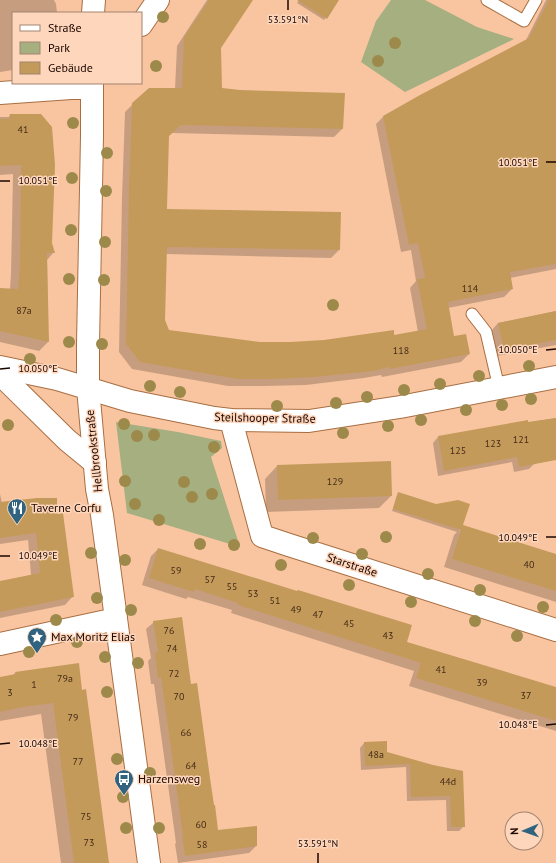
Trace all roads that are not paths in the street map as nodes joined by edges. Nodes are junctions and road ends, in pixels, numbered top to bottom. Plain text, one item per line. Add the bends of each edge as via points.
1 (94, 0) edge
2 (158, 0) edge
3 (487, 0) edge
4 (536, 0) edge
5 (93, 12) edge
6 (142, 24) edge
7 (92, 85) edge
8 (0, 93) edge
9 (472, 314) dead end
10 (0, 367) edge
11 (0, 374) edge
12 (556, 377) edge
13 (88, 388) junction
14 (499, 388) junction
15 (232, 420) junction
16 (95, 463) junction
17 (116, 619) junction
18 (556, 630) edge
19 (0, 644) edge
20 (149, 863) edge

1 - 5 street
2 - 6 street
3 - 4 lane via 524,21
7 - 8 street
7 - 13 street, Hellbrookstraße
9 - 14 lane via 486,332
10 - 13 street, Steilshooper Straße
11 - 16 street via 67,440
12 - 14 street, Steilshooper Straße
13 - 15 street, Steilshooper Straße via 130,401
13 - 16 street, Hellbrookstraße
14 - 15 street, Steilshooper Straße via 309,421
15 - 18 street, Starstraße via 262,536
16 - 17 street, Hellbrookstraße
17 - 19 street
17 - 20 street, Hellbrookstraße

